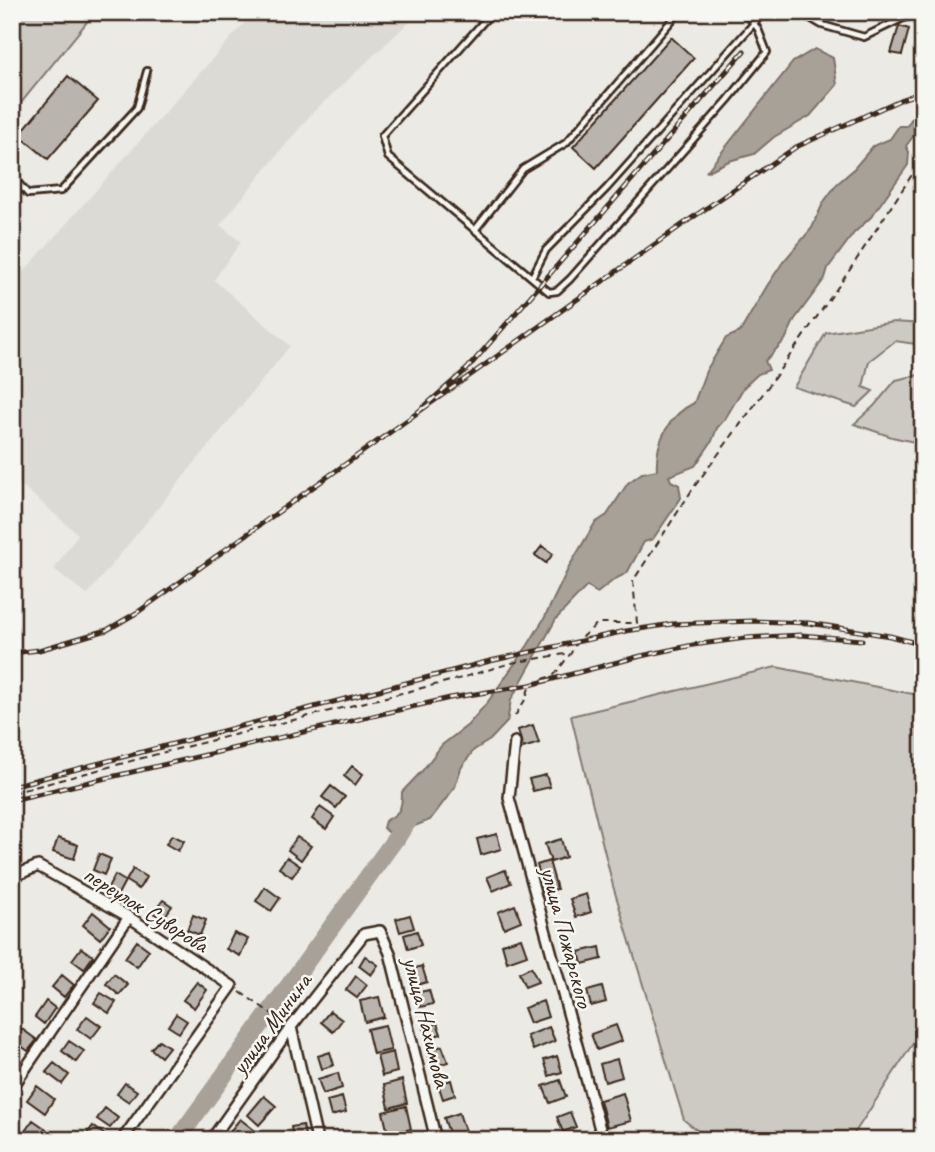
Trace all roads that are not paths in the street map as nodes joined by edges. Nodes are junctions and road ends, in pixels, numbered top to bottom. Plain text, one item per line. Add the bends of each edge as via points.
1 (492, 12) edge
2 (679, 12) edge
3 (745, 12) edge
4 (764, 12) edge
5 (800, 12) edge
6 (916, 12) edge
7 (754, 24) junction
8 (147, 71) dead end
9 (12, 176) edge
10 (475, 230) junction
11 (532, 277) junction
12 (515, 743) dead end
13 (12, 877) edge
14 (129, 917) junction
15 (364, 934) joint
16 (290, 1027) junction
17 (12, 1088) edge
18 (122, 1140) edge
19 (211, 1140) edge
20 (317, 1140) edge
21 (436, 1140) edge
22 (603, 1140) edge

1 - 10 lane via 382,136 388,157
2 - 10 lane via 566,143 523,169
3 - 7 lane
4 - 7 lane
5 - 6 lane via 822,25 864,37
7 - 11 lane via 546,250
7 - 11 lane via 767,52 728,100 557,291 549,292
8 - 9 lane via 137,108 61,191 29,194
10 - 11 lane
12 - 22 street, улица Пожарского via 509,797
13 - 14 street, переулок Суворова via 38,866
14 - 17 street
14 - 18 street, переулок Суворова via 232,986
15 - 16 street, улица Минина
15 - 21 street, улица Нахимова via 380,931 390,953
16 - 19 street, улица Минина
16 - 20 street

